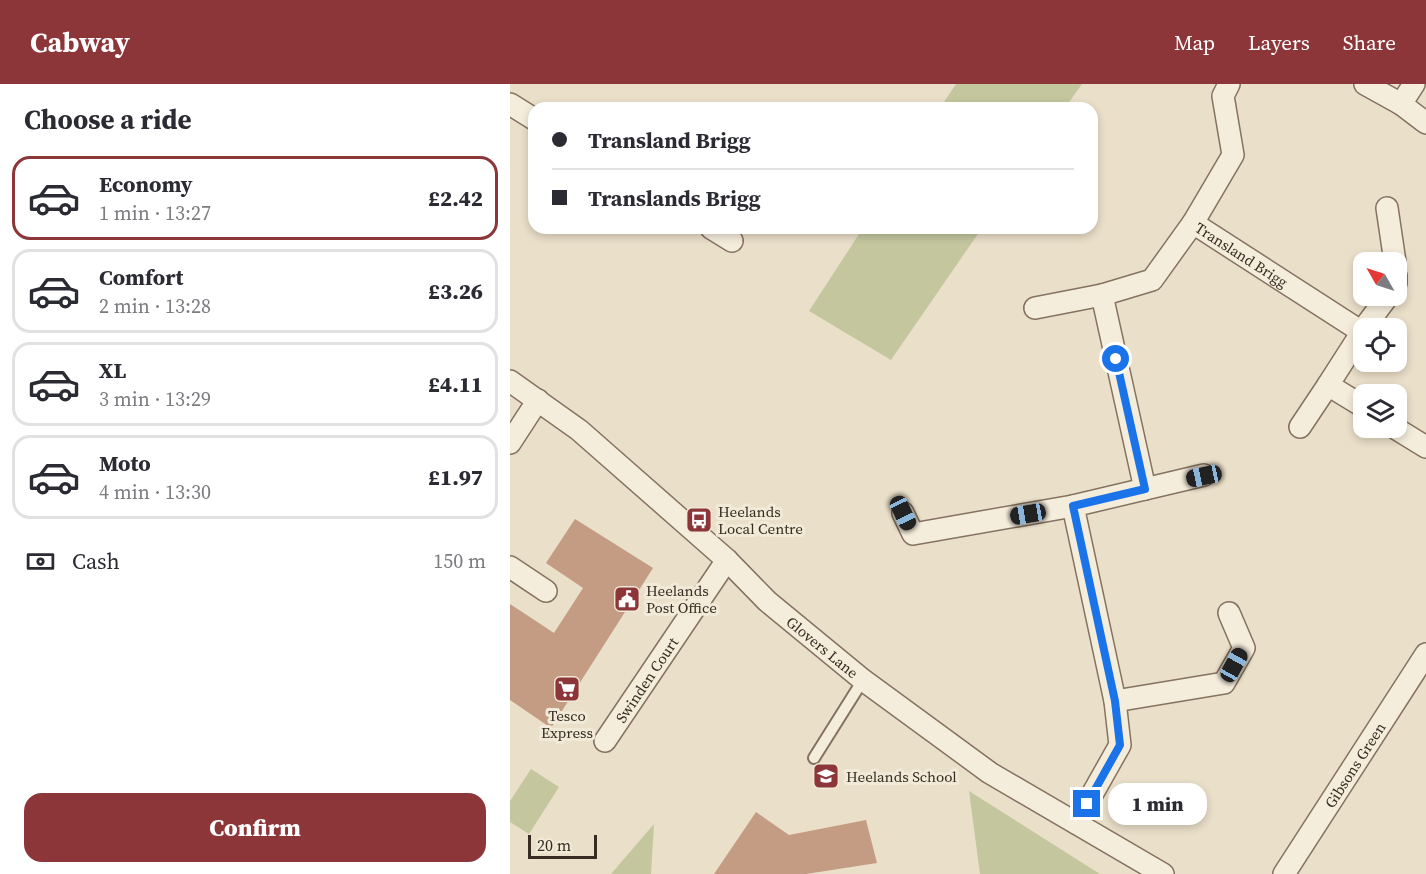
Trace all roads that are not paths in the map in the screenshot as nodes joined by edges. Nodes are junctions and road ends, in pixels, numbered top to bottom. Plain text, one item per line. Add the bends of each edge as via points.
1 (1229, 84) edge
2 (1365, 84) edge
3 (1414, 84) edge
4 (510, 104) edge
5 (1401, 104) junction
6 (528, 115) edge
7 (1426, 123) edge
8 (1387, 208) dead end
9 (1192, 224) junction
10 (721, 234) edge
11 (732, 241) dead end
12 (1394, 252) edge
13 (1102, 295) junction
14 (1035, 308) dead end
15 (1353, 324) edge
16 (1353, 346) edge
17 (510, 381) edge
18 (1328, 385) junction
19 (538, 400) junction
20 (1353, 400) edge
21 (1299, 427) dead end
22 (1407, 435) edge
23 (510, 443) edge
24 (1426, 447) edge
25 (1204, 476) dead end
26 (1145, 489) junction
27 (1073, 506) junction
28 (903, 513) dead end
29 (727, 561) junction
30 (510, 567) edge
31 (546, 591) dead end
32 (1229, 613) dead end
33 (1426, 654) edge
34 (863, 680) junction
35 (1115, 701) junction
36 (605, 741) dead end
37 (814, 758) dead end
38 (1076, 823) junction
39 (1164, 874) edge
40 (1284, 874) edge

1 - 9 street via 1223,96 1233,155
2 - 5 street
3 - 5 street
4 - 6 street
5 - 7 street
8 - 12 street
9 - 13 street, Transland Brigg via 1152,280
9 - 15 street, Transland Brigg
10 - 11 street
13 - 14 street, Transland Brigg
13 - 26 street
16 - 18 street
17 - 19 street, Glovers Lane
18 - 20 street
18 - 21 street
19 - 23 street
19 - 29 street, Glovers Lane via 579,430
22 - 24 street
25 - 26 street
26 - 27 street
27 - 28 street via 913,534
27 - 35 street
29 - 34 street, Glovers Lane via 767,601
29 - 36 street, Swinden Court
30 - 31 street
32 - 35 street via 1244,648 1224,682
33 - 40 street, Gibsons Green
34 - 37 lane
34 - 38 street, Glovers Lane via 990,773
35 - 38 street via 1120,745
38 - 39 street, Glovers Lane

